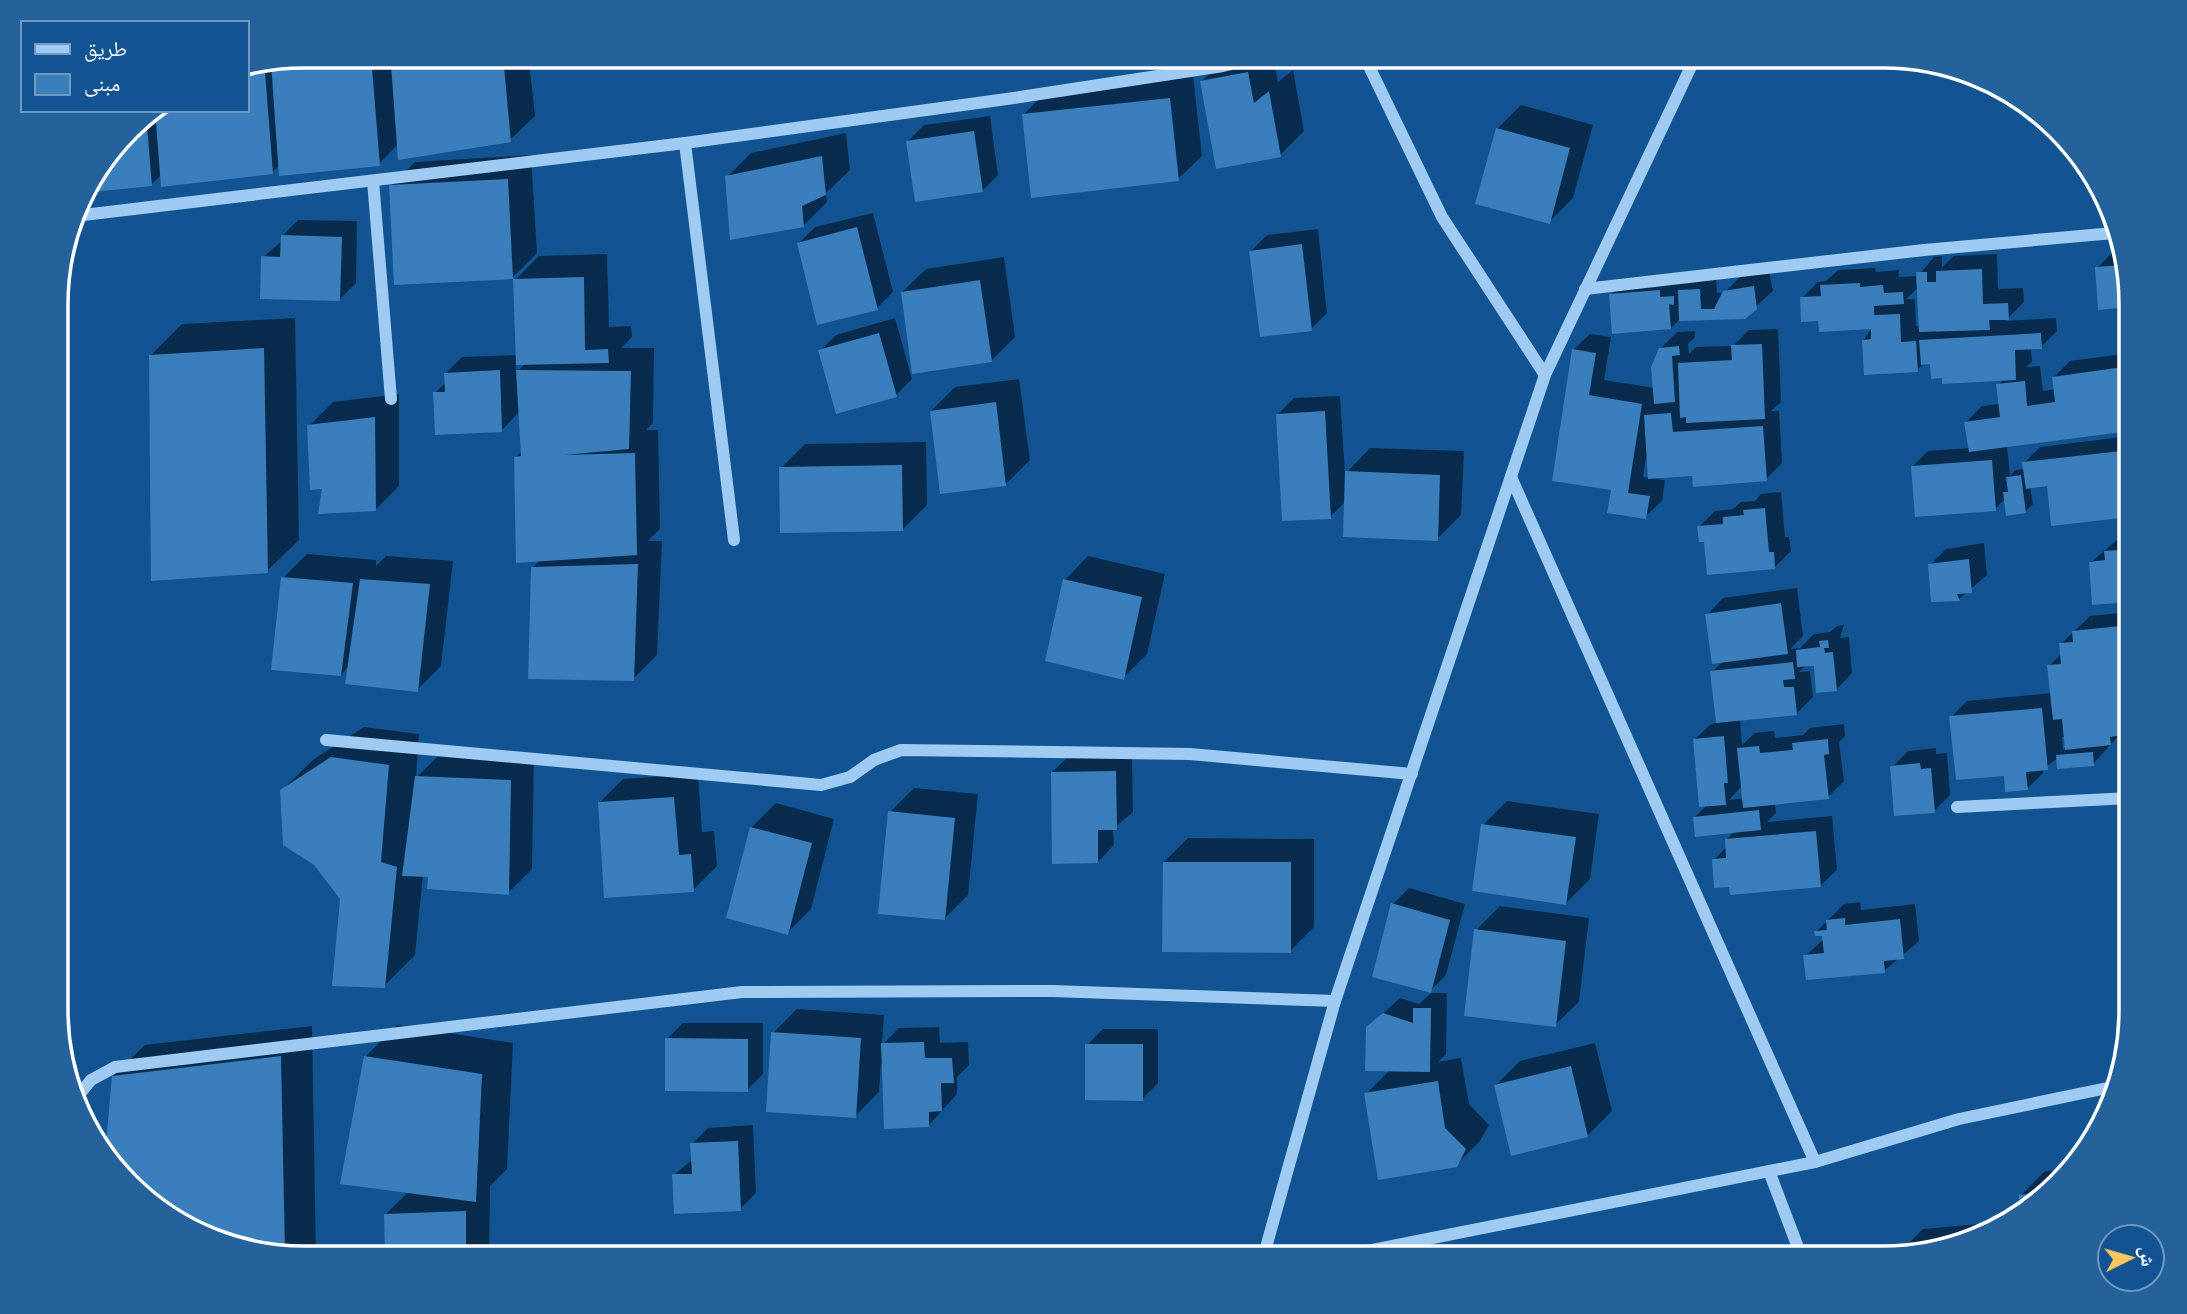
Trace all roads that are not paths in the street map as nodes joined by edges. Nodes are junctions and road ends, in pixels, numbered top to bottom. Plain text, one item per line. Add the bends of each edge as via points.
1 (1210, 68) edge
2 (1370, 68) edge
3 (1690, 68) edge
4 (685, 144) junction
5 (373, 181) junction
6 (86, 215) edge
7 (2107, 234) edge
8 (1585, 289) junction
9 (1545, 375) junction
10 (391, 399) dead end
11 (1511, 477) junction
12 (734, 540) dead end
13 (326, 740) dead end
14 (1412, 775) junction
15 (2118, 799) edge
16 (1957, 807) dead end
17 (1335, 1001) junction
18 (2105, 1088) edge
19 (83, 1090) edge
20 (1815, 1162) junction
21 (1769, 1171) junction
22 (1267, 1245) edge
23 (1396, 1245) edge
24 (1797, 1245) edge

1 - 4 street
2 - 9 street via 1442,217
3 - 8 street
4 - 5 street
4 - 12 street
5 - 6 street
5 - 10 street
7 - 8 street
8 - 9 street
9 - 11 street
11 - 14 street
11 - 20 street
13 - 14 street via 821,785 850,777 874,760 901,750 1190,754
14 - 17 street
15 - 16 street
17 - 19 street via 1053,991 741,992 115,1067
17 - 22 street
18 - 20 street via 1959,1119
20 - 21 street
21 - 23 street
21 - 24 street

